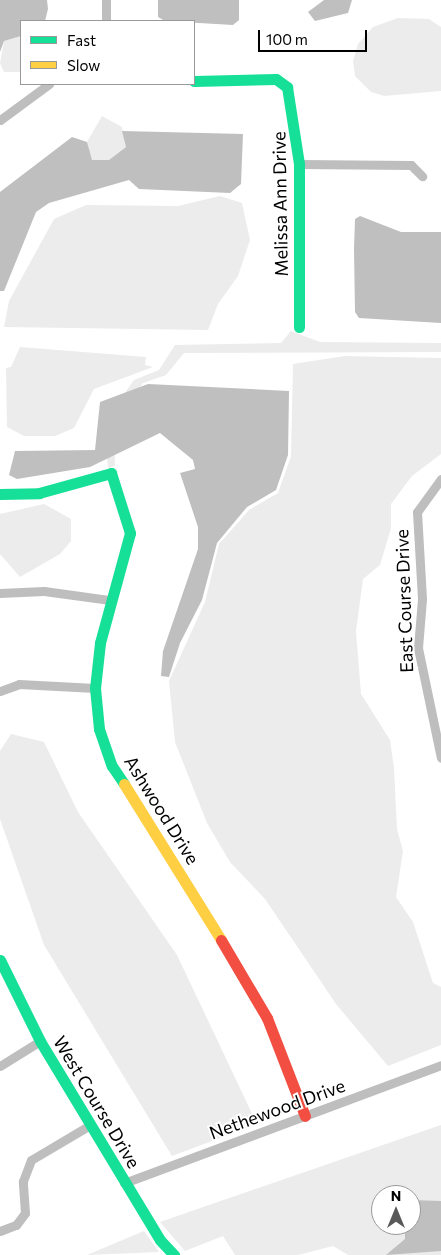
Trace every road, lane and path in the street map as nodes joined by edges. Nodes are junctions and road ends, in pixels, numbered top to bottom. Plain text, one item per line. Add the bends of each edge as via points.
1 (106, 0) edge
2 (106, 20) edge
3 (195, 81) edge
4 (48, 85) edge
5 (0, 120) edge
6 (299, 164) junction
7 (422, 176) dead end
8 (299, 327) dead end
9 (441, 479) edge
10 (0, 494) edge
11 (0, 593) edge
12 (110, 600) junction
13 (95, 688) junction
14 (0, 691) edge
15 (441, 758) edge
16 (0, 960) edge
17 (40, 1041) junction
18 (441, 1065) edge
19 (0, 1066) edge
20 (305, 1116) junction
21 (90, 1125) junction
22 (124, 1183) junction
23 (0, 1231) edge
24 (174, 1255) edge

1 - 2 street
3 - 6 street, Melissa Ann Drive via 276,79 287,87
4 - 5 street
6 - 7 street via 411,165
6 - 8 street, Melissa Ann Drive
9 - 15 street, East Course Drive via 417,512 422,599 418,648
10 - 12 street, Ashwood Drive via 39,493 111,473 130,533 128,553
11 - 12 street via 44,591
12 - 13 street, Ashwood Drive
13 - 14 street via 19,684
13 - 20 street, Ashwood Drive via 99,729 112,766 168,848 267,1018
16 - 17 street, West Course Drive
17 - 19 street
17 - 21 street, West Course Drive
18 - 20 street, Nethewood Drive
20 - 22 street, Nethewood Drive
21 - 22 street, West Course Drive
21 - 23 street via 31,1160 23,1181 25,1213 16,1225
22 - 24 street, West Course Drive via 160,1240

